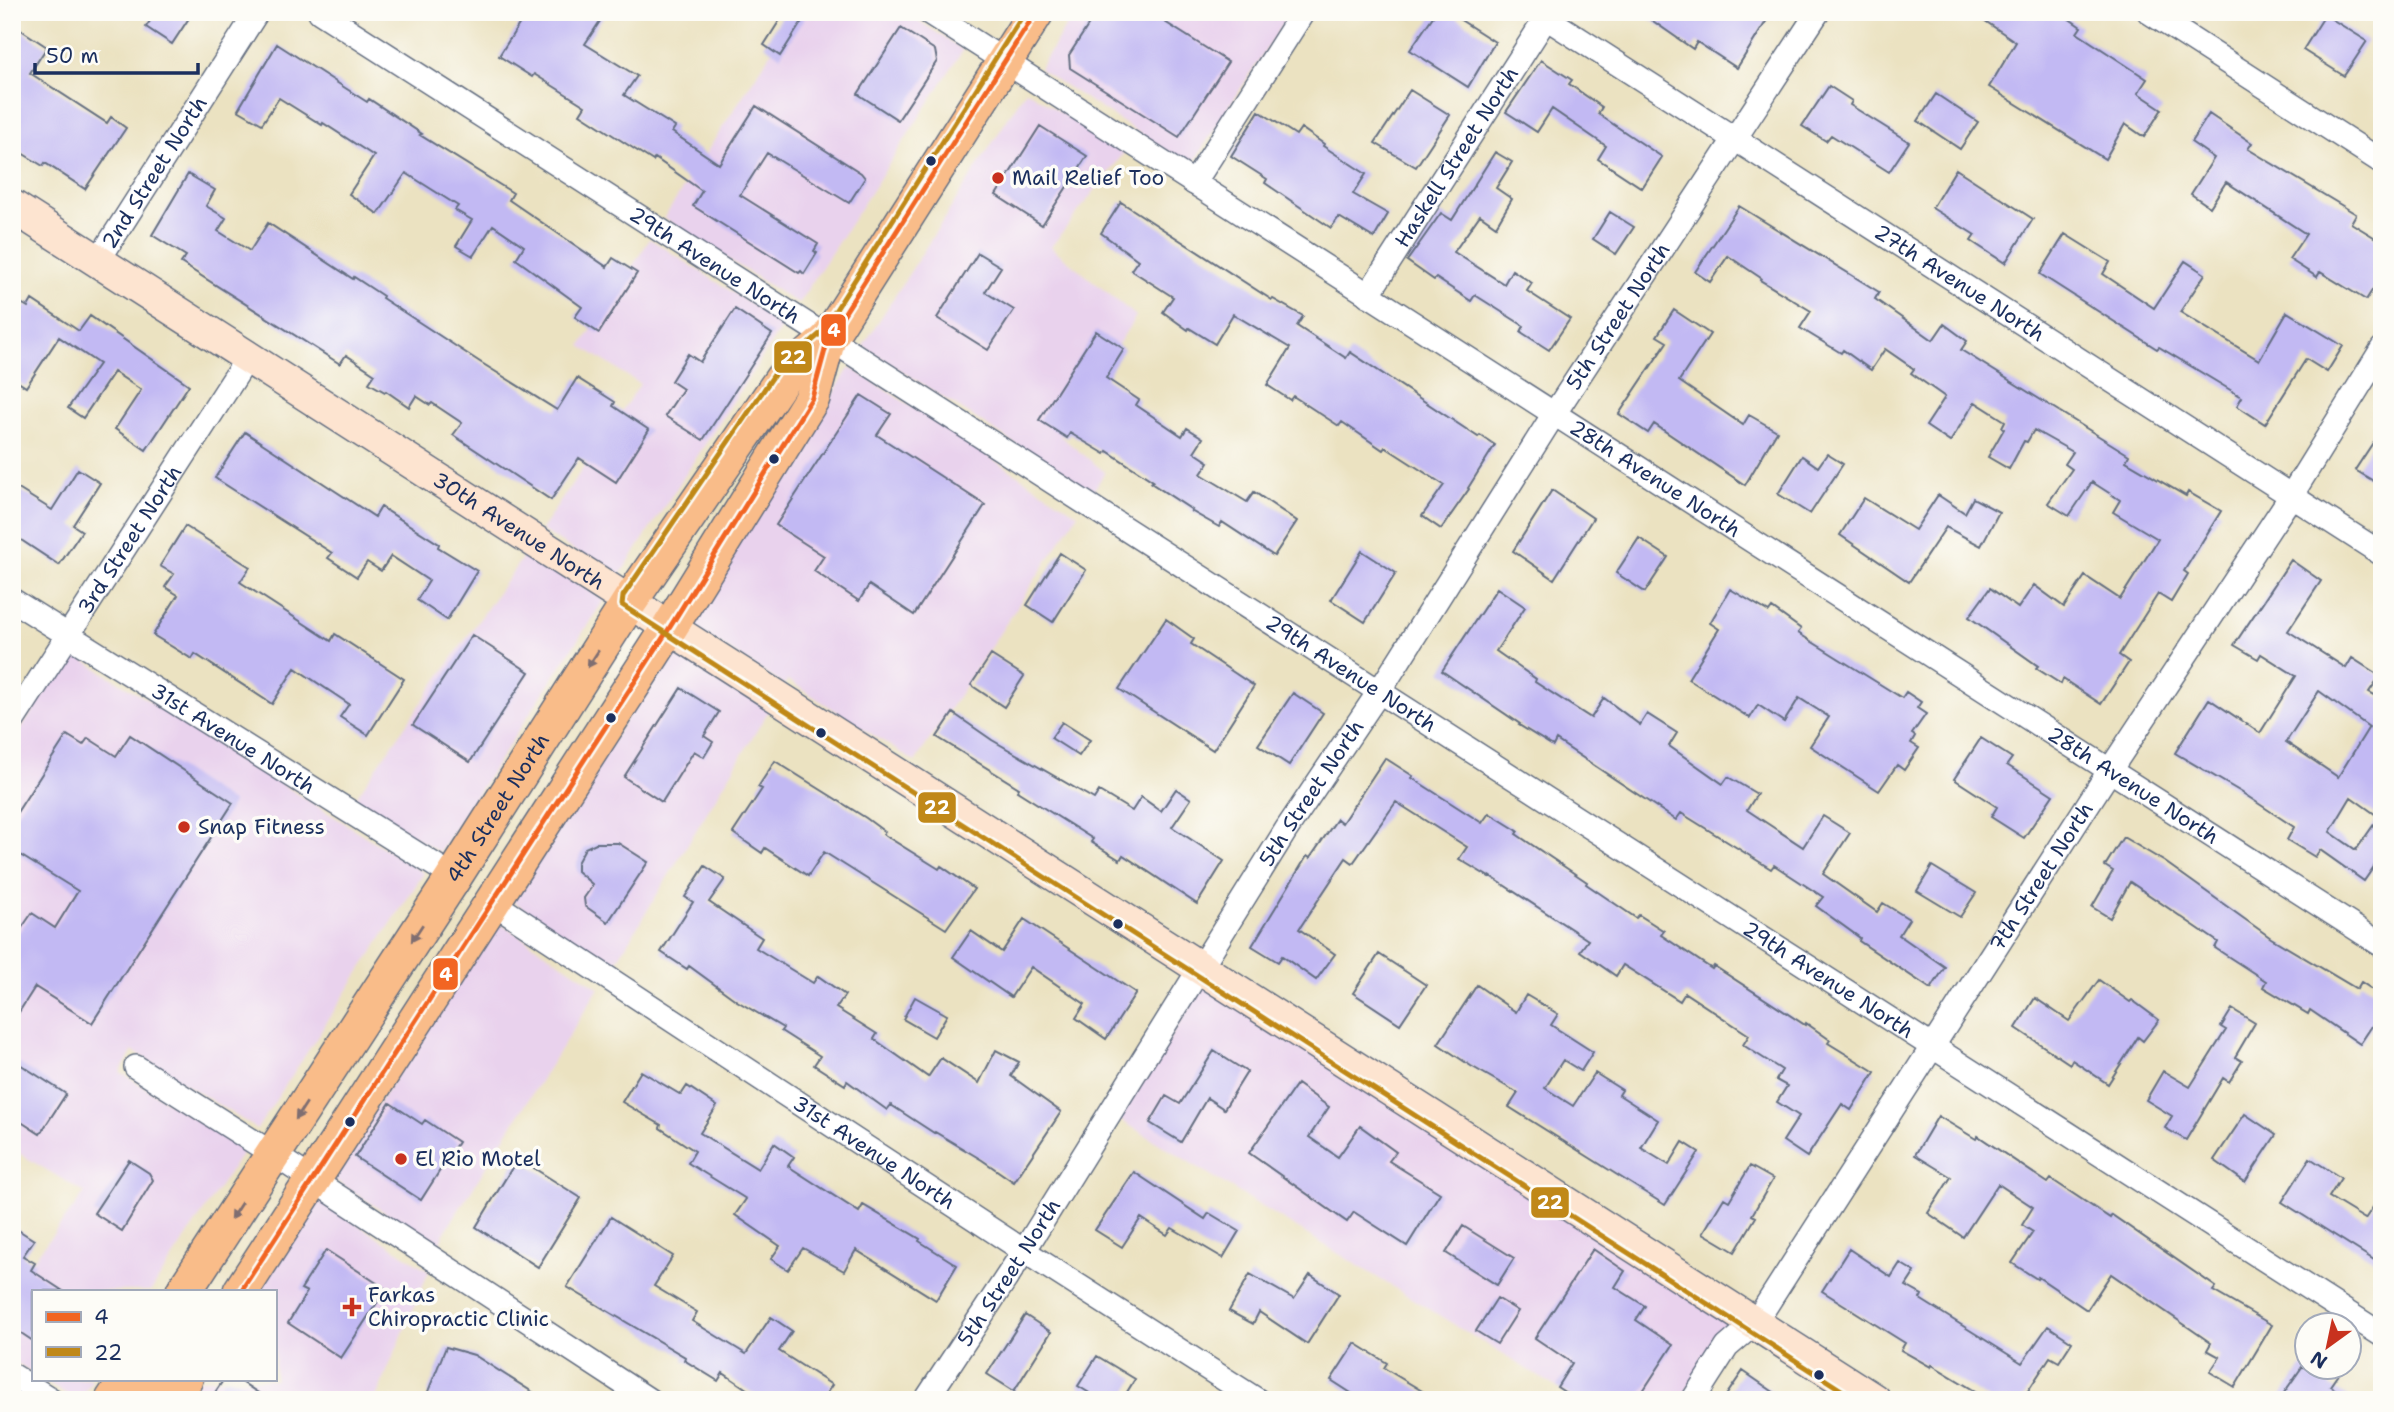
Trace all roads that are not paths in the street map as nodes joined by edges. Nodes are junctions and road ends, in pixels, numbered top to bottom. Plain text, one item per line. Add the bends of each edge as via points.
1 (257, 12) edge
2 (320, 12) edge
3 (928, 12) edge
4 (1036, 12) edge
5 (1303, 12) edge
6 (1818, 12) edge
7 (2149, 12) edge
8 (1541, 15) edge
9 (1006, 62) junction
10 (1735, 139) junction
11 (2382, 162) edge
12 (1194, 183) junction
13 (12, 205) edge
14 (98, 261) junction
15 (1368, 295) junction
16 (828, 339) junction
17 (2382, 349) edge
18 (248, 357) junction
19 (1554, 414) junction
20 (2291, 496) junction
21 (2382, 554) edge
22 (12, 600) edge
23 (630, 601) junction
24 (670, 627) junction
25 (68, 636) junction
26 (1379, 692) junction
27 (12, 722) edge
28 (2110, 770) junction
29 (454, 877) junction
30 (492, 902) junction
31 (2382, 945) edge
32 (1201, 967) junction
33 (400, 1044) junction
34 (1932, 1047) junction
35 (136, 1067) dead end
36 (273, 1154) junction
37 (313, 1180) junction
38 (1024, 1251) junction
39 (185, 1290) edge
40 (242, 1290) edge
41 (1755, 1323) junction
42 (2382, 1335) edge
43 (12, 1375) edge
44 (126, 1380) edge
45 (155, 1380) edge
46 (184, 1380) edge
47 (52, 1400) edge
48 (113, 1400) edge
49 (143, 1400) edge
50 (172, 1400) edge
51 (649, 1400) edge
52 (926, 1400) edge
53 (1258, 1400) edge
54 (1693, 1400) edge
55 (1874, 1400) edge

1 - 14 street, 2nd Street North
2 - 16 street, 29th Avenue North
3 - 9 street, 28th Avenue North
4 - 9 main road, 4th Street North
5 - 12 street
6 - 10 street, 5th Street North
7 - 11 street
8 - 10 street, 27th Avenue North
8 - 15 street, Haskell Street North
9 - 12 street, 28th Avenue North
9 - 16 main road, 4th Street North
10 - 19 street, 5th Street North
10 - 20 street, 27th Avenue North
12 - 15 street, 28th Avenue North
13 - 14 street, 30th Avenue North
14 - 18 street, 30th Avenue North
15 - 19 street, 28th Avenue North
16 - 23 main road, 4th Street North via 783,378
16 - 24 main road, 4th Street North via 812,398
16 - 26 street, 29th Avenue North
17 - 20 street, 7th Street North
18 - 23 street, 30th Avenue North
18 - 25 street, 3rd Street North
19 - 26 street, 5th Street North
19 - 28 street, 28th Avenue North
20 - 21 street, 27th Avenue North
20 - 28 street, 7th Street North
22 - 25 street, 31st Avenue North
23 - 24 street, 30th Avenue North
23 -> 29 main road, 4th Street North
24 - 30 main road, 4th Street North
24 - 32 street, 30th Avenue North
25 - 27 street, 3rd Street North
25 - 29 street, 31st Avenue North
26 - 32 street, 5th Street North
26 - 34 street, 29th Avenue North
28 - 31 street, 28th Avenue North
28 - 34 street, 7th Street North
29 - 33 main road via 461,894 459,910 398,1006
29 -> 36 main road, 4th Street North
30 - 33 main road, 4th Street North
30 - 38 street, 31st Avenue North
32 - 38 street, 5th Street North
32 - 41 street, 30th Avenue North
33 - 37 main road, 4th Street North
34 - 41 street, 7th Street North
34 - 42 street, 29th Avenue North
35 - 36 street
36 - 37 street
36 -> 39 main road, 4th Street North
37 - 40 main road, 4th Street North
37 - 51 street
38 - 52 street, 5th Street North
38 - 53 street, 31st Avenue North
41 - 54 street, 7th Street North via 1727,1347
41 - 55 street, 30th Avenue North
43 - 47 street
44 - 48 main road
45 - 49 main road
46 - 50 main road

